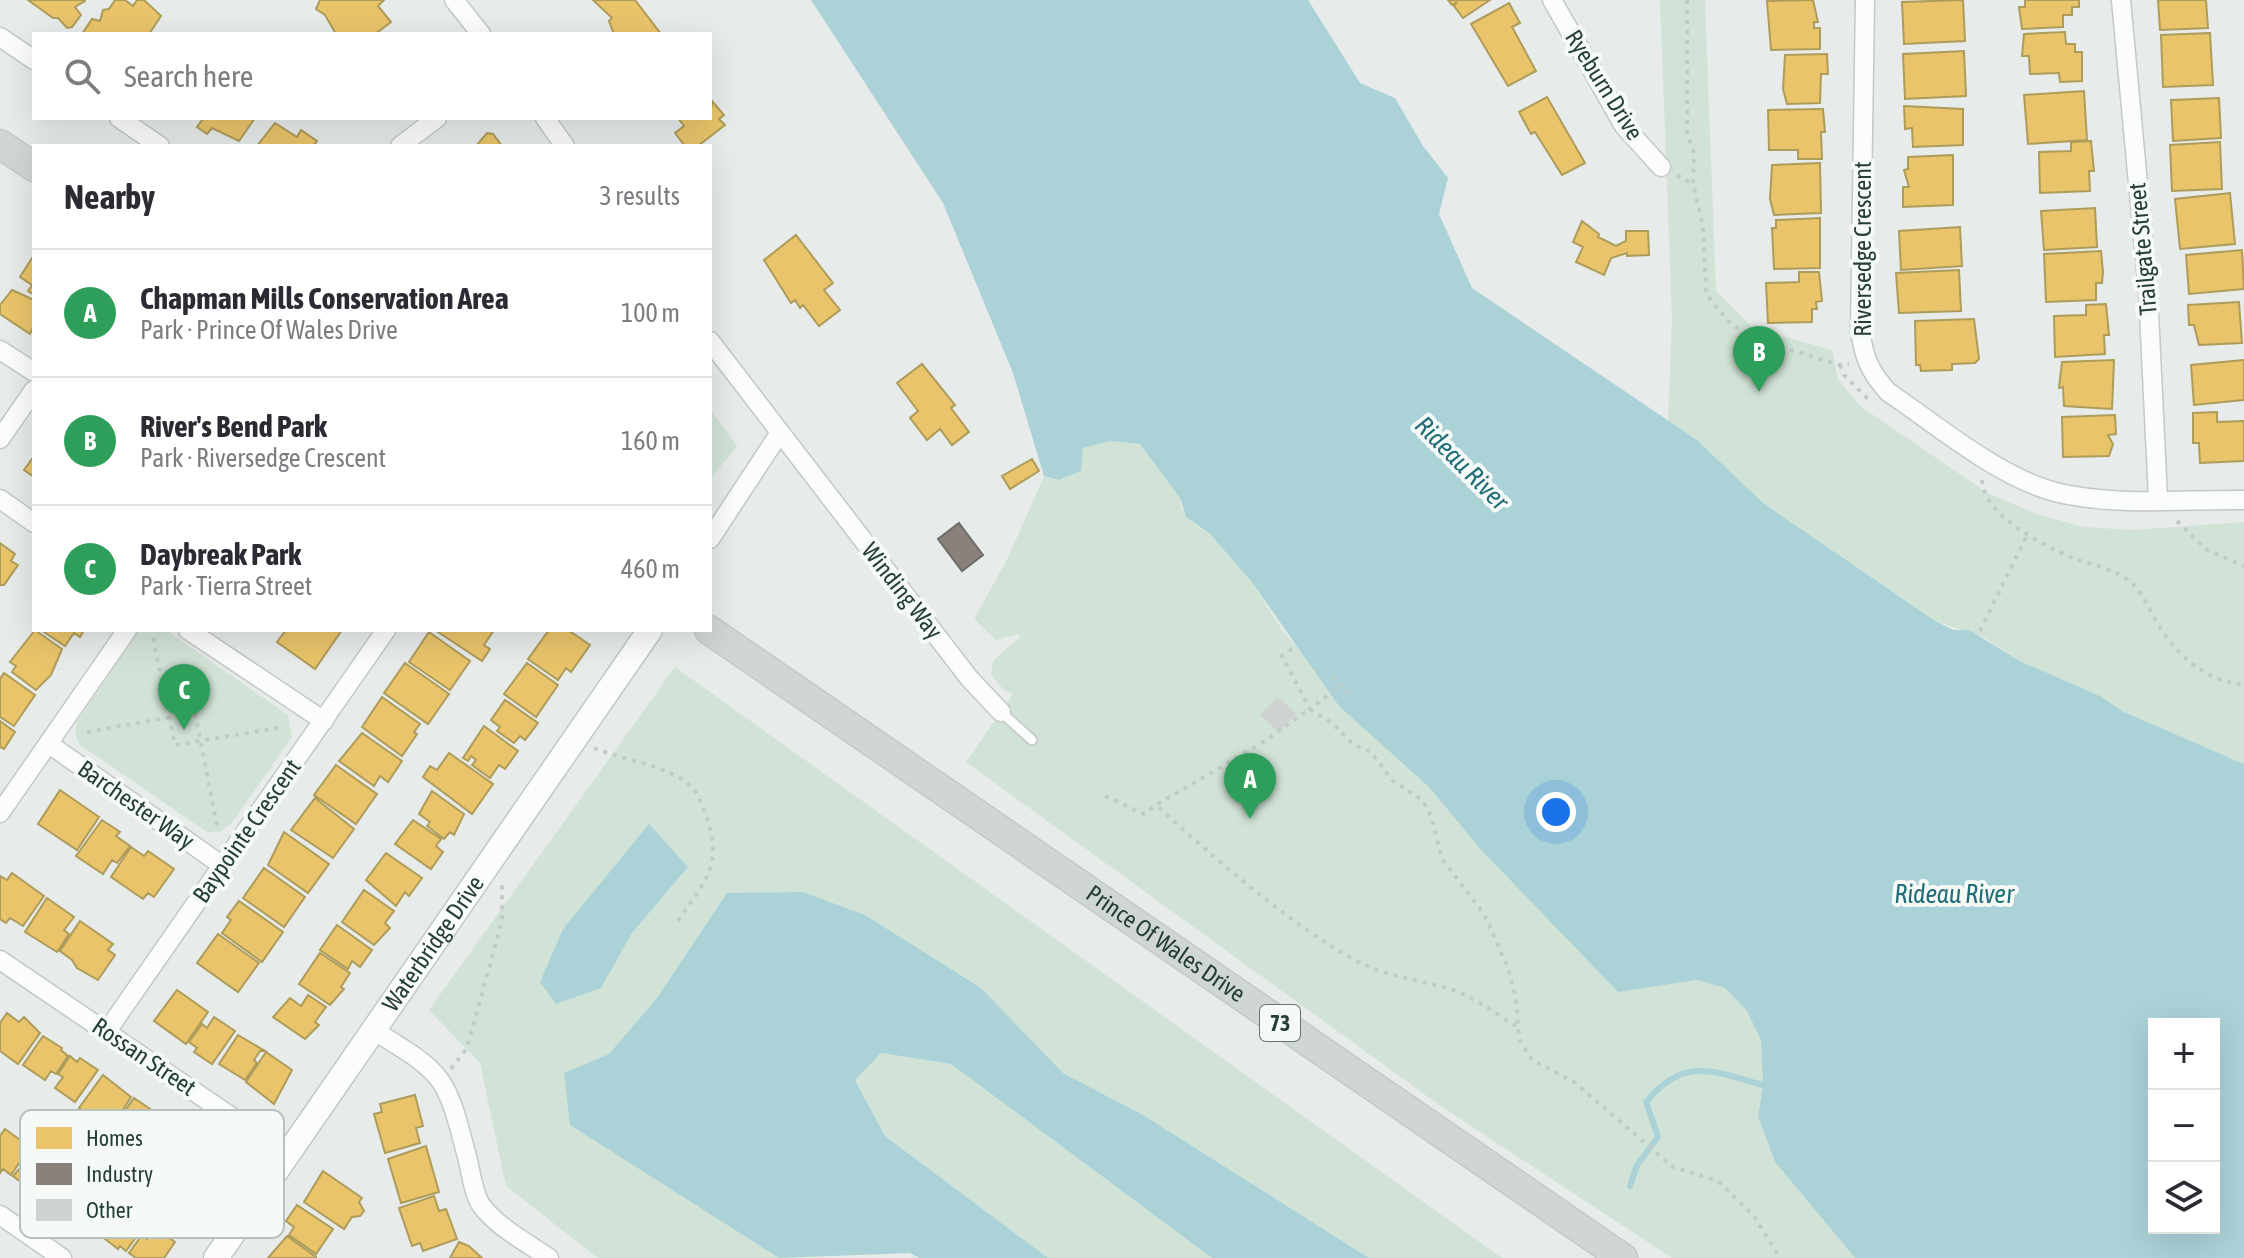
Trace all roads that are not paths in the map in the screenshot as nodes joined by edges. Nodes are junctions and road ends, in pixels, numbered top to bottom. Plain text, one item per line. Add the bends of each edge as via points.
1 (454, 0) edge
2 (1552, 0) edge
3 (1865, 0) edge
4 (2121, 0) edge
5 (479, 32) edge
6 (0, 37) edge
7 (32, 59) edge
8 (122, 120) edge
9 (434, 120) edge
10 (546, 120) edge
11 (0, 144) edge
12 (157, 144) edge
13 (403, 144) edge
14 (564, 144) edge
15 (32, 166) edge
16 (1661, 167) dead end
17 (712, 344) edge
18 (0, 350) edge
19 (32, 371) edge
20 (32, 393) edge
21 (779, 434) junction
22 (0, 439) edge
23 (0, 499) edge
24 (2164, 499) junction
25 (2244, 500) edge
26 (32, 522) edge
27 (712, 536) edge
28 (126, 632) edge
29 (191, 632) edge
30 (385, 632) edge
31 (649, 632) edge
32 (712, 632) edge
33 (1001, 712) joint
34 (324, 721) junction
35 (1032, 740) dead end
36 (49, 744) junction
37 (0, 813) edge
38 (223, 866) junction
39 (0, 960) edge
40 (373, 1030) junction
41 (107, 1031) junction
42 (222, 1110) edge
43 (284, 1152) edge
44 (288, 1155) junction
45 (284, 1161) edge
46 (0, 1215) edge
47 (20, 1229) edge
48 (33, 1238) edge
49 (230, 1238) edge
50 (62, 1258) edge
51 (216, 1258) edge
52 (549, 1258) edge
53 (1623, 1258) edge

1 - 5 street
2 - 16 street, Ryeburn Drive via 1624,126
3 - 24 street, Riversedge Crescent via 1860,330 1864,362 1888,392 1980,454 2054,492 2109,500
4 - 24 street, Trailgate Street
6 - 7 street
8 - 12 street
9 - 13 street
10 - 14 street
11 - 15 main road
17 - 21 street, Winding Way
18 - 19 street
20 - 22 street
21 - 27 street
21 - 33 street, Winding Way
23 - 26 street
24 - 25 street, Riversedge Crescent
28 - 36 street
29 - 34 street
30 - 34 street, Baypointe Crescent
31 - 40 street, Waterbridge Drive
32 - 53 main road, Prince Of Wales Drive / 73
33 - 35 lane, Winding Way
34 - 38 street, Baypointe Crescent
36 - 37 street
36 - 38 street, Barchester Way
38 - 41 street, Baypointe Crescent
39 - 41 street, Rossan Street
40 - 44 street, Waterbridge Drive
40 - 52 street via 427,1063 443,1081 479,1202 496,1221
41 - 42 street, Rossan Street
43 - 44 street, Rossan Street
44 - 45 street, Waterbridge Drive
46 - 47 street
48 - 50 street
49 - 51 street, Waterbridge Drive

